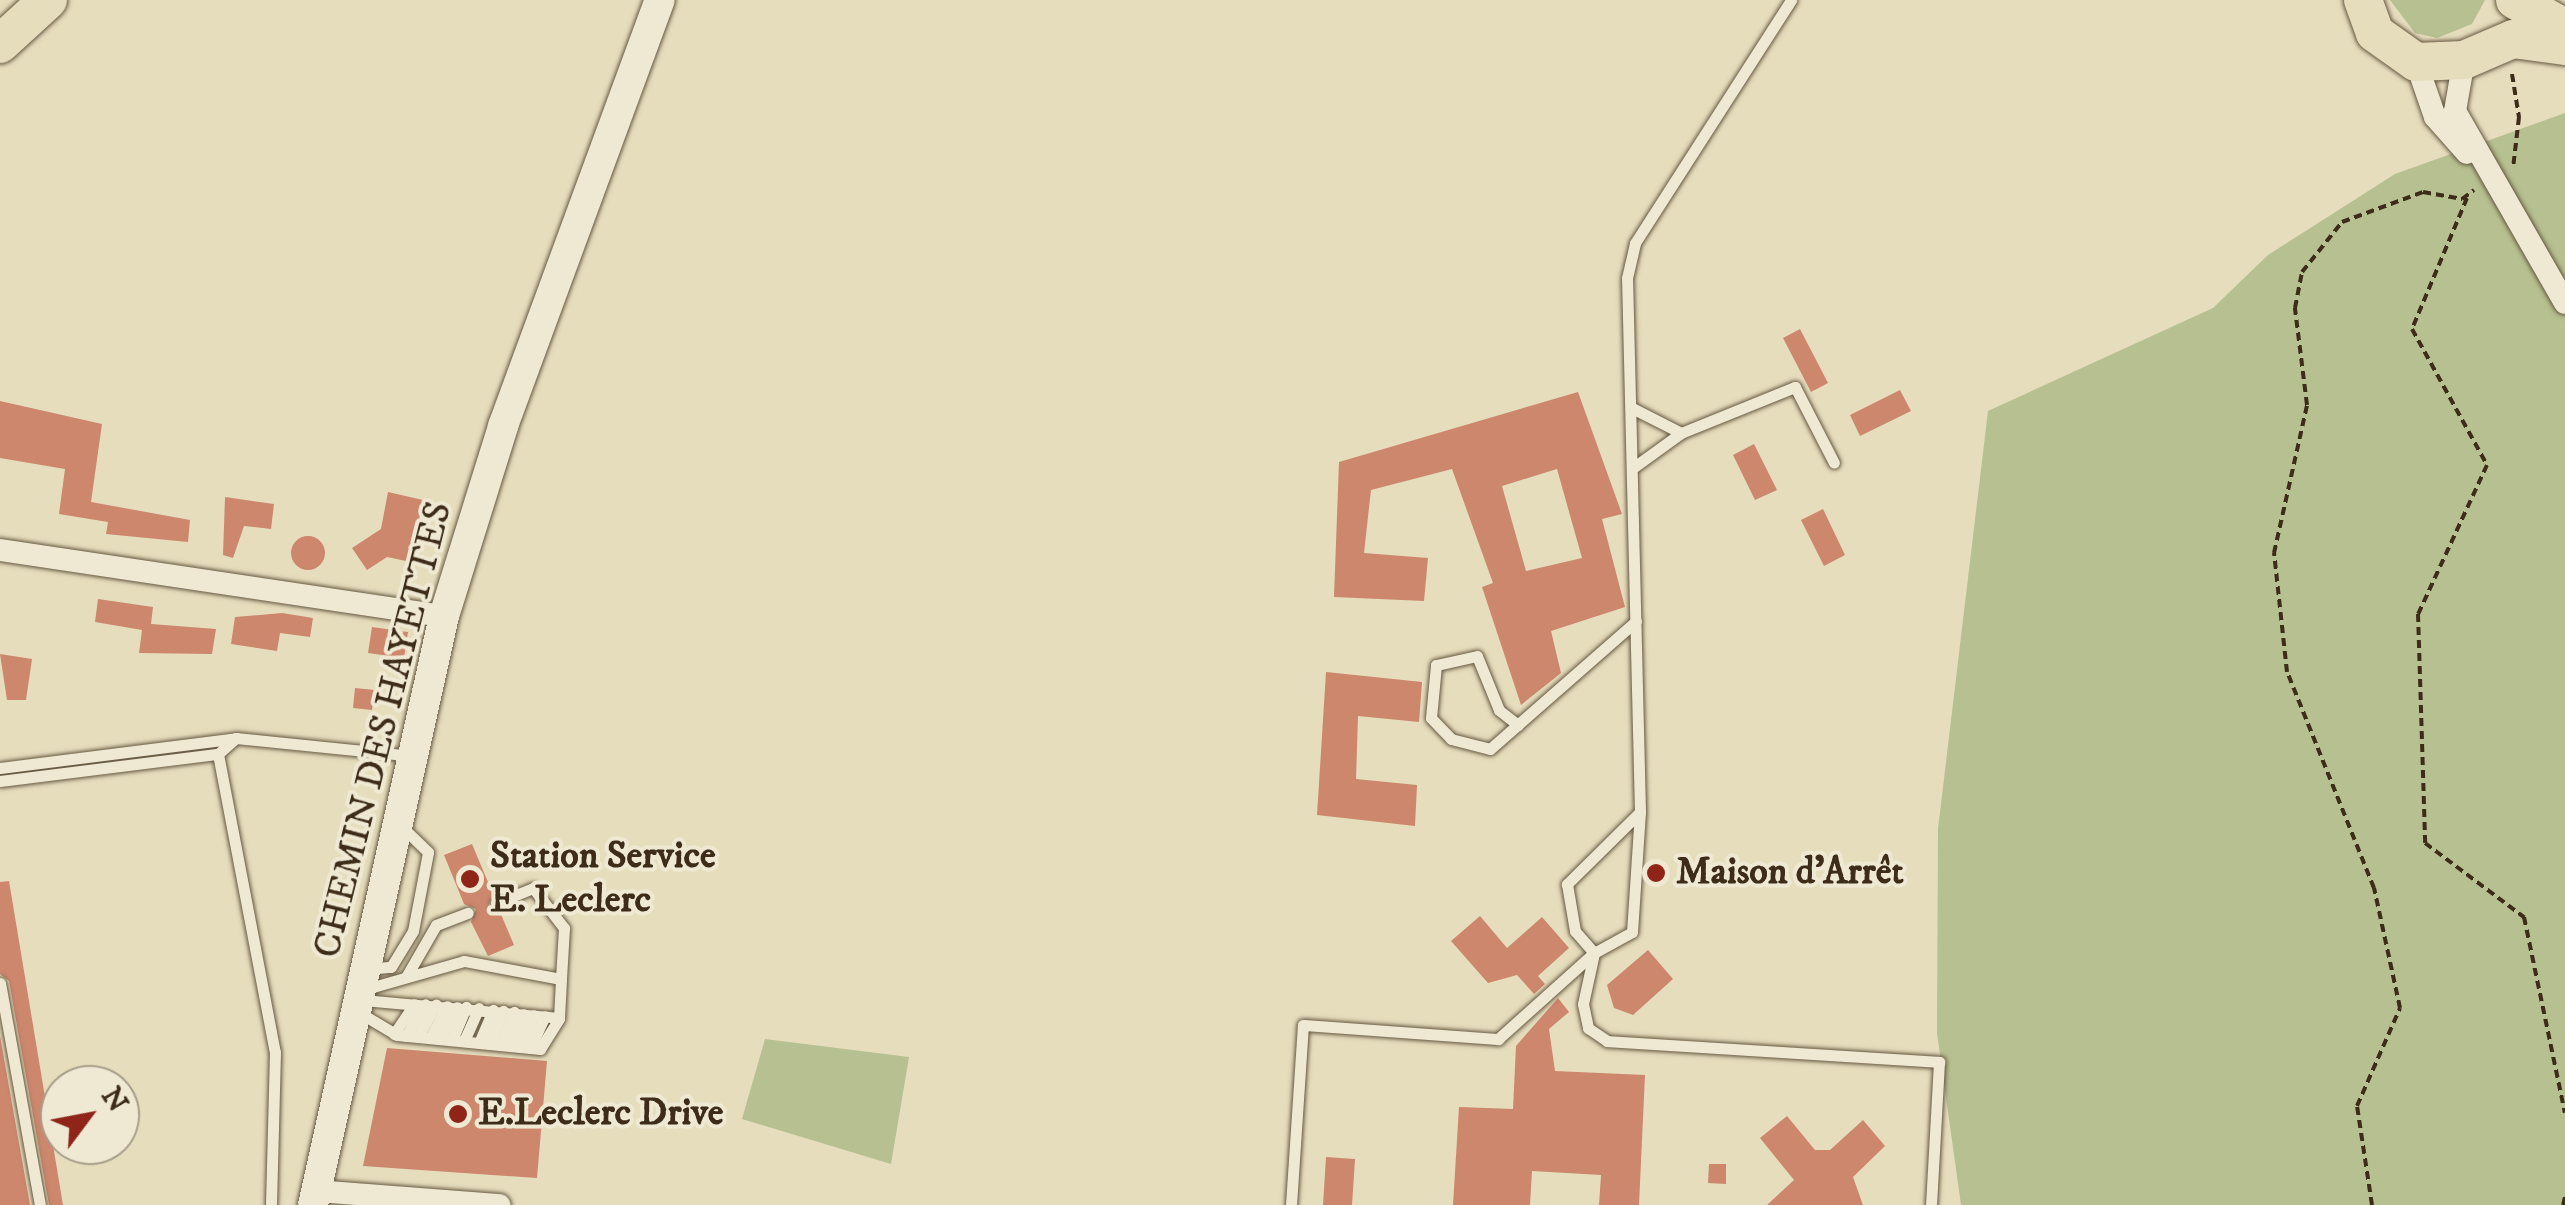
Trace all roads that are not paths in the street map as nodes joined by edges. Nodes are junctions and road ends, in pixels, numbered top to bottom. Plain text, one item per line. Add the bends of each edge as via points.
1 (48, 0) edge
2 (660, 0) edge
3 (1792, 0) edge
4 (2364, 0) edge
5 (2512, 0) edge
6 (2565, 28) edge
7 (0, 44) edge
8 (2565, 46) edge
9 (2475, 53) junction
10 (2416, 62) junction
11 (2490, 179) junction
12 (2565, 303) edge
13 (1632, 408) junction
14 (1681, 433) junction
15 (1834, 463) dead end
16 (1634, 468) junction
17 (0, 550) edge
18 (444, 616) junction
19 (1636, 621) junction
20 (1518, 725) junction
21 (236, 738) junction
22 (218, 754) junction
23 (416, 756) junction
24 (0, 768) edge
25 (0, 781) edge
26 (1640, 812) junction
27 (496, 902) dead end
28 (468, 913) dead end
29 (1594, 953) junction
30 (406, 977) junction
31 (561, 979) junction
32 (0, 983) edge
33 (361, 993) junction
34 (446, 1006) junction
35 (518, 1013) junction
36 (559, 1018) junction
37 (429, 1038) junction
38 (505, 1045) junction
39 (314, 1198) edge
40 (40, 1205) edge
41 (271, 1205) edge
42 (498, 1205) edge
43 (1291, 1205) edge
44 (1931, 1205) edge

1 - 7 main road
2 - 18 street, CHEMIN DES HAYETTES via 502,426
3 - 13 lane via 1635,242 1626,278
4 - 10 main road via 2375,33
5 - 6 main road
5 - 9 main road
8 - 9 main road via 2514,39
9 - 10 main road
9 - 11 street via 2455,111
10 - 11 street via 2435,117
11 - 12 street
13 - 14 lane
13 - 16 lane
14 - 15 lane via 1795,387
14 - 16 lane
16 - 19 lane
17 - 18 street
18 - 23 street, CHEMIN DES HAYETTES
19 - 20 lane
19 - 26 lane
20 - 20 lane via 1490,749 1450,739 1431,718 1436,665 1477,656 1499,710
21 - 22 lane
21 - 23 lane
21 - 24 lane
22 - 25 lane
22 - 41 lane via 274,1052
23 - 33 street, CHEMIN DES HAYETTES
26 - 29 lane via 1632,932
26 - 29 lane via 1568,884 1574,930
27 - 31 lane via 533,888 564,928
28 - 30 lane via 436,925
29 - 43 lane via 1498,1040 1303,1025
29 - 44 lane via 1584,1004 1588,1028 1606,1040 1939,1062
30 - 31 lane via 464,960
30 - 33 lane
31 - 36 lane
32 - 40 lane
33 - 34 lane
33 - 37 lane
33 - 39 street, CHEMIN DES HAYETTES
34 - 35 lane
34 - 37 lane
34 - 37 lane
34 - 37 lane
34 - 37 lane
35 - 36 lane
35 - 38 lane
35 - 38 lane
35 - 38 lane
36 - 38 lane via 540,1049
37 - 38 lane
39 - 42 street

